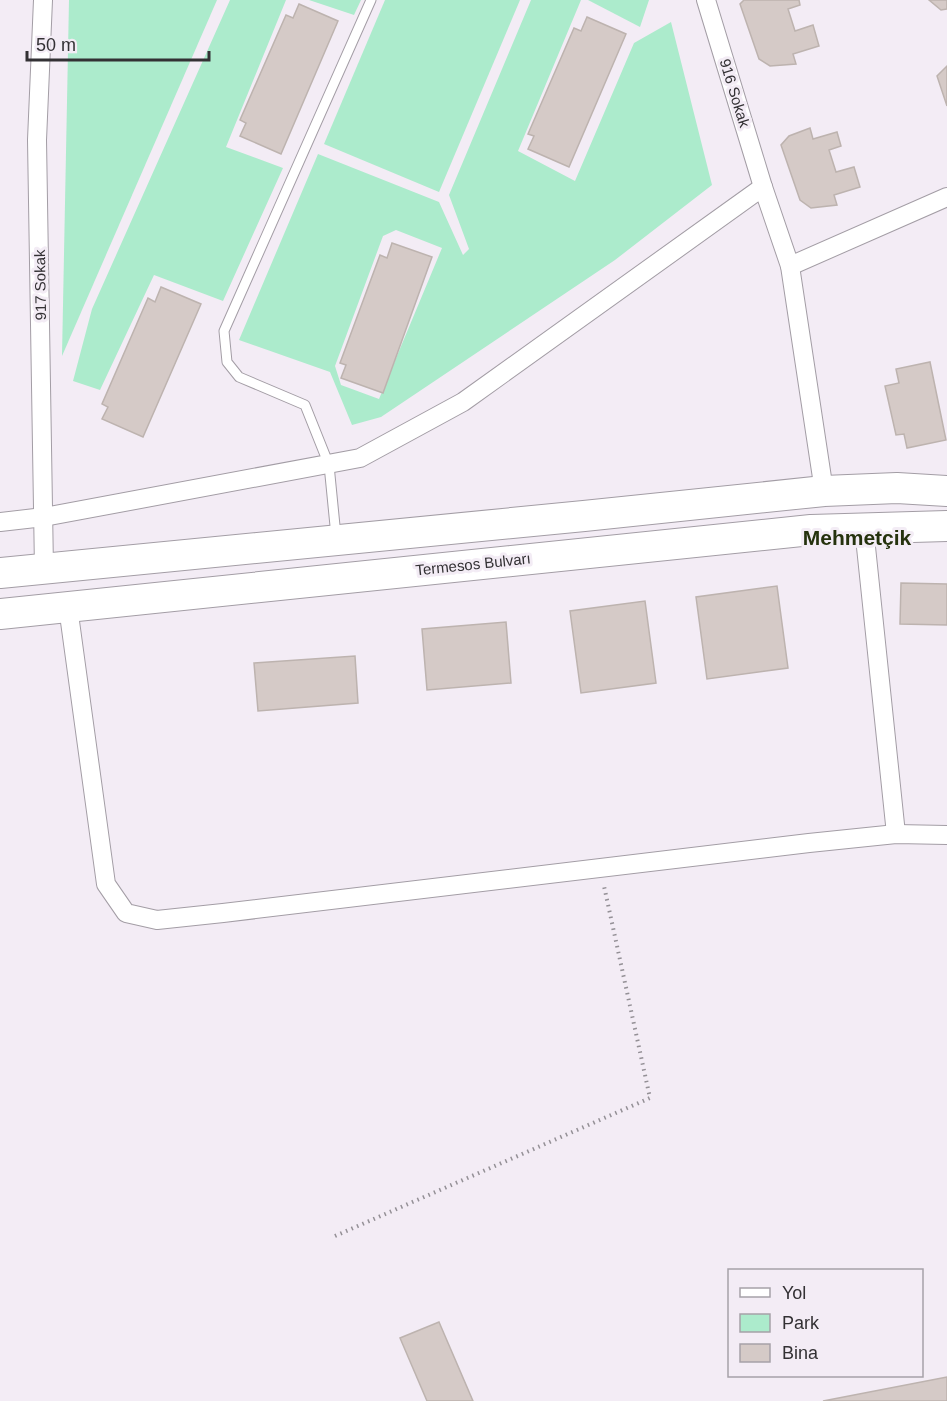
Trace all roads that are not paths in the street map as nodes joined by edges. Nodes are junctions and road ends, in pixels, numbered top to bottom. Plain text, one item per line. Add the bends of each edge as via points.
1 (43, 0) edge
2 (371, 0) edge
3 (706, 0) edge
4 (764, 187) junction
5 (947, 197) edge
6 (790, 267) junction
7 (329, 465) junction
8 (824, 490) junction
9 (947, 491) edge
10 (44, 517) junction
11 (0, 522) edge
12 (947, 525) edge
13 (864, 528) junction
14 (336, 541) junction
15 (44, 569) junction
16 (0, 573) edge
17 (68, 607) junction
18 (0, 614) edge
19 (896, 834) junction
20 (947, 835) edge

1 - 10 street, 917 Sokak via 37,140
2 - 7 lane via 224,331 227,362 239,377 305,405
3 - 4 street, 916 Sokak
4 - 6 street, 916 Sokak
4 - 7 street via 463,402 360,458
5 - 6 street
6 - 8 street, 916 Sokak
7 - 10 street
7 - 14 lane
8 - 9 main road
8 - 14 main road
10 - 11 street
10 - 15 street, 917 Sokak
12 - 13 main road, Termesos Bulvarı
13 - 17 main road, Termesos Bulvarı via 585,552
13 - 19 street
14 - 15 main road
15 - 16 main road
17 - 18 main road, Termesos Bulvarı
17 - 19 street via 106,884 126,913 157,920 212,915
19 - 20 street

